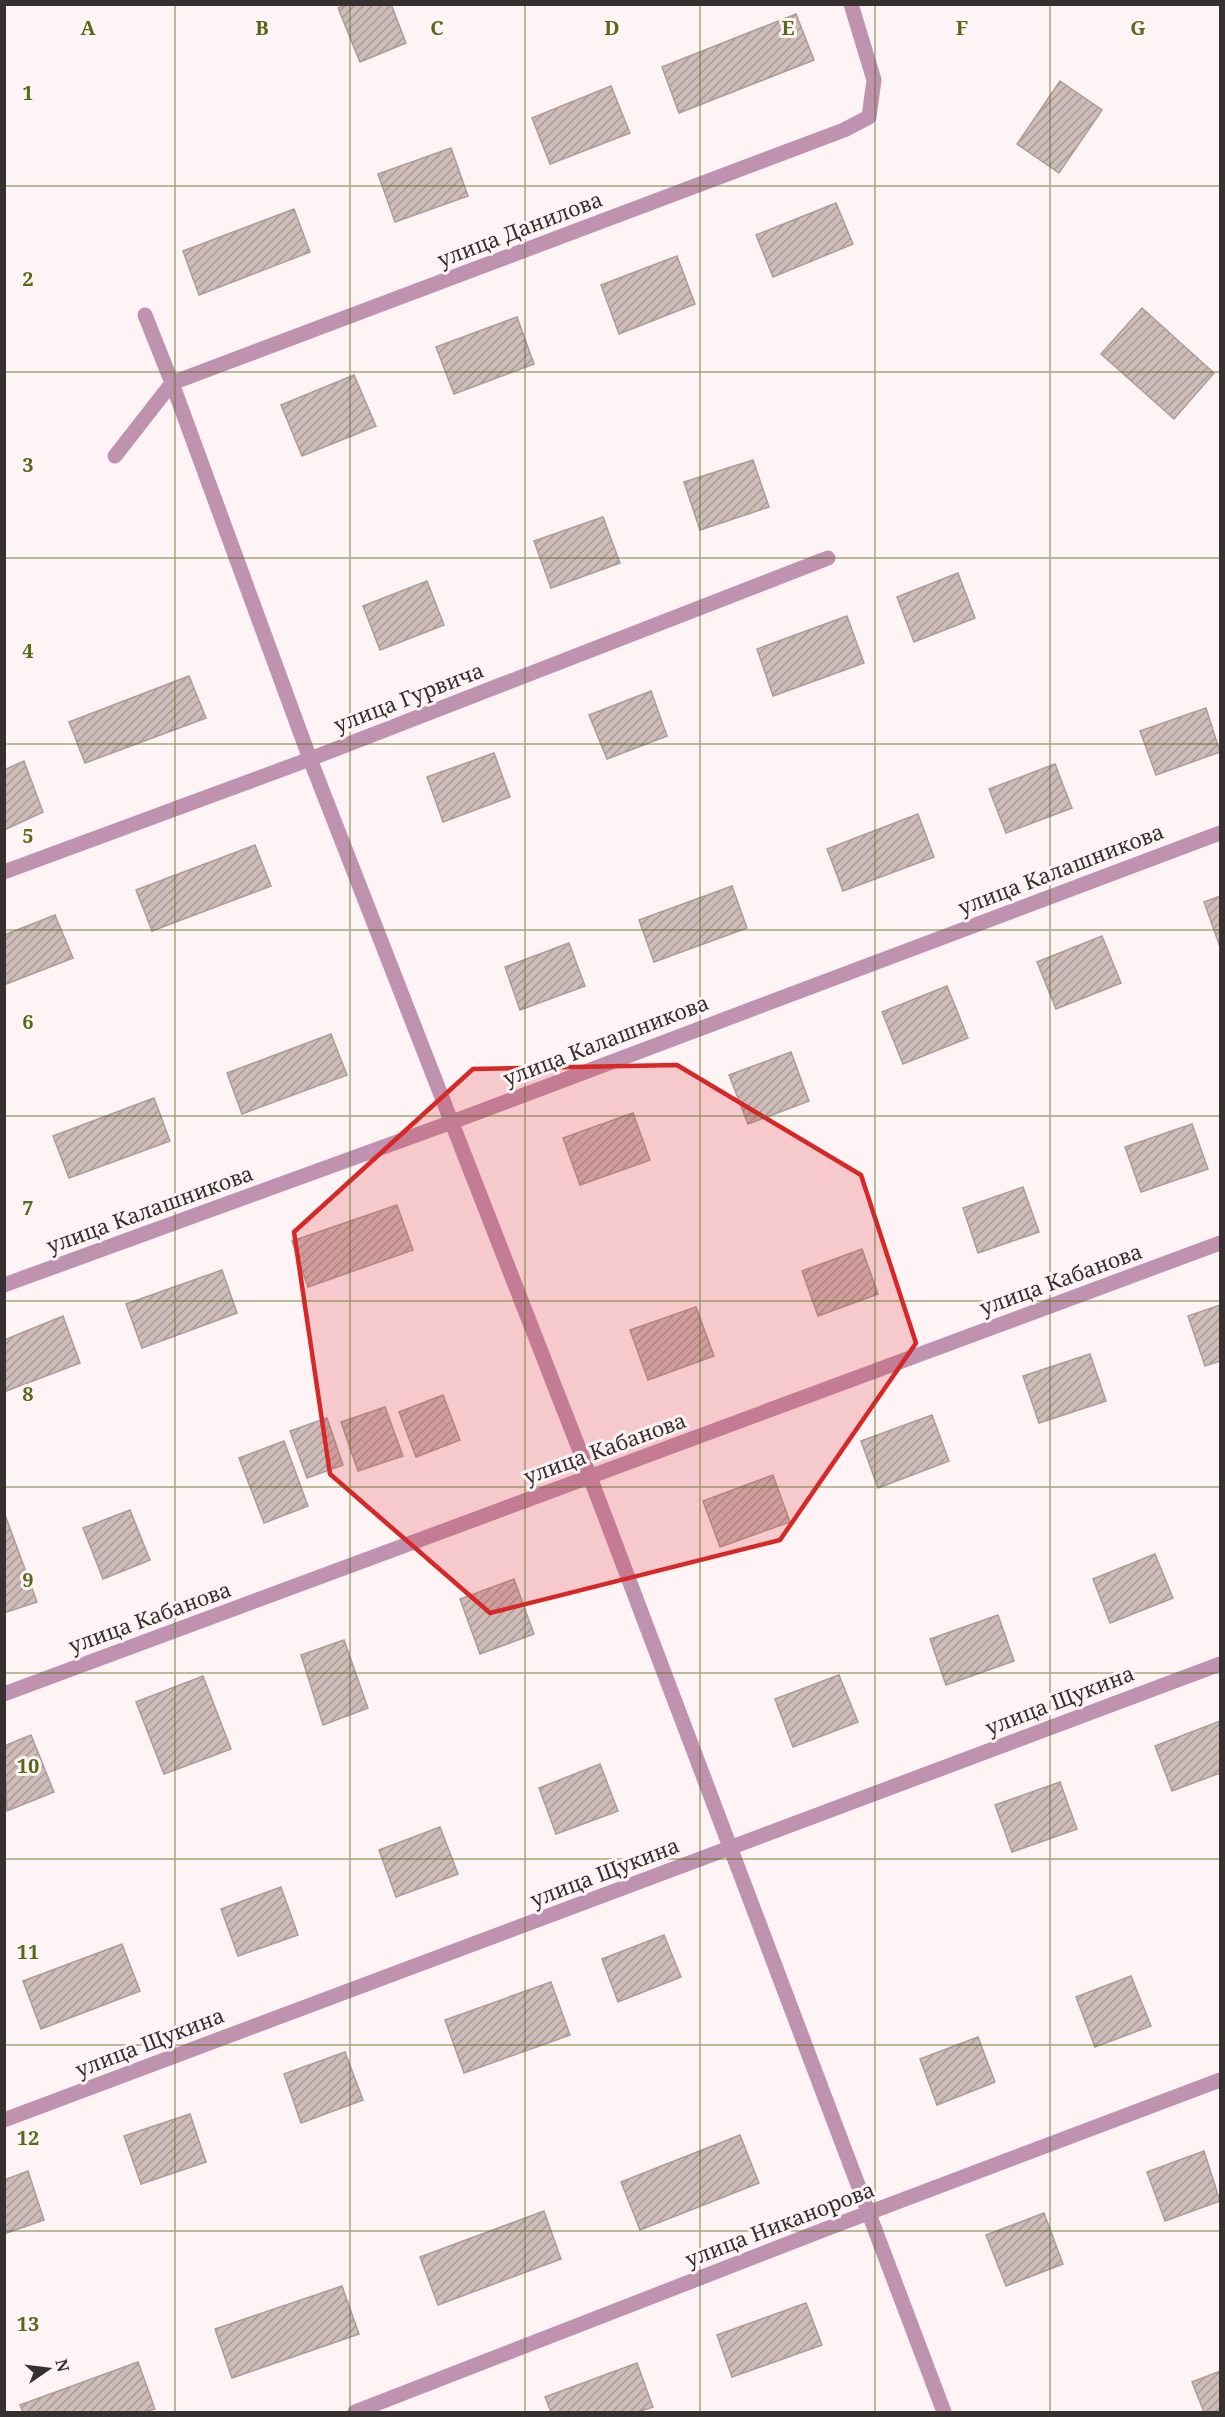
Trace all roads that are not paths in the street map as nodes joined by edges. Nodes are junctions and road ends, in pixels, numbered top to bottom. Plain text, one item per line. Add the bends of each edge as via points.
1 (851, 4) edge
2 (145, 315) dead end
3 (172, 383) junction
4 (116, 456) dead end
5 (828, 558) dead end
6 (310, 759) junction
7 (1221, 833) edge
8 (4, 872) edge
9 (452, 1122) junction
10 (1221, 1243) edge
11 (4, 1285) edge
12 (590, 1477) junction
13 (1221, 1664) edge
14 (4, 1694) edge
15 (731, 1848) junction
16 (1221, 2080) edge
17 (4, 2120) edge
18 (869, 2213) junction
19 (356, 2412) edge
20 (944, 2412) edge

1 - 3 street, улица Данилова via 874,80 869,117 844,130
2 - 3 street
3 - 4 street
3 - 6 street
5 - 6 street, улица Гурвича
6 - 8 street, улица Гурвича
6 - 9 street
7 - 9 street, улица Калашникова
9 - 11 street, улица Калашникова
9 - 12 street
10 - 12 street, улица Кабанова
12 - 14 street, улица Кабанова
12 - 15 street
13 - 15 street, улица Щукина
15 - 17 street, улица Щукина
15 - 18 street
16 - 18 street, улица Никанорова
18 - 19 street, улица Никанорова
18 - 20 street

